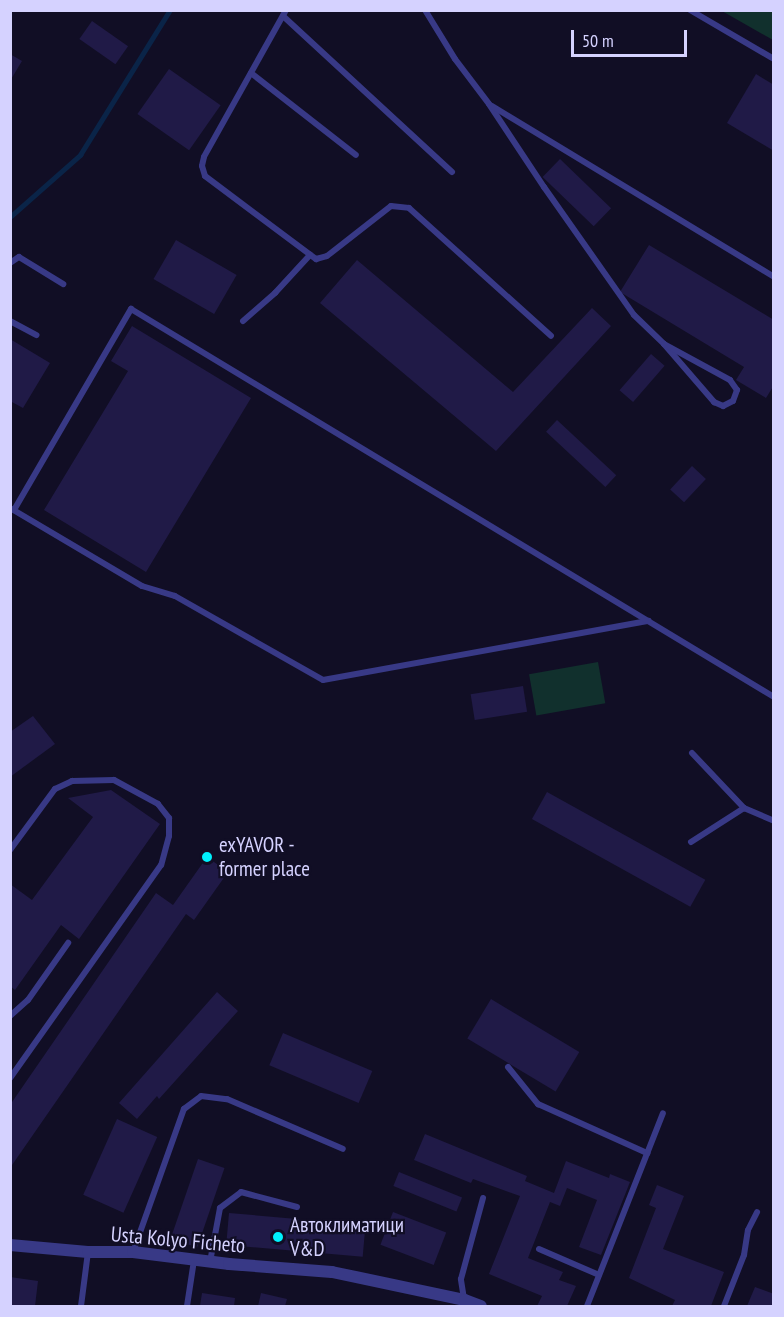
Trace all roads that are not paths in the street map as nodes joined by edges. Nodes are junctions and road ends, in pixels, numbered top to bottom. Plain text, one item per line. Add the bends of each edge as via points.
1 (425, 10) edge
2 (690, 10) edge
3 (284, 13) edge
4 (774, 59) edge
5 (251, 73) junction
6 (489, 104) junction
7 (356, 155) dead end
8 (452, 172) dead end
9 (310, 255) junction
10 (10, 262) edge
11 (774, 277) edge
12 (63, 284) dead end
13 (10, 321) edge
14 (243, 321) dead end
15 (36, 335) dead end
16 (551, 336) dead end
17 (664, 344) junction
18 (12, 509) edge
19 (650, 620) junction
20 (774, 697) edge
21 (692, 753) dead end
22 (744, 808) junction
23 (774, 821) edge
24 (691, 842) dead end
25 (10, 850) edge
26 (68, 943) dead end
27 (10, 1016) edge
28 (508, 1067) dead end
29 (10, 1078) edge
30 (663, 1113) dead end
31 (343, 1149) dead end
32 (647, 1154) junction
33 (483, 1198) dead end
34 (297, 1207) dead end
35 (757, 1212) dead end
36 (10, 1245) edge
37 (538, 1249) dead end
38 (88, 1252) junction
39 (133, 1252) junction
40 (194, 1260) junction
41 (210, 1262) junction
42 (599, 1275) junction
43 (465, 1300) junction
44 (81, 1306) edge
45 (187, 1306) edge
46 (481, 1306) edge
47 (587, 1306) edge
48 (724, 1306) edge

1 - 6 lane
2 - 4 lane
3 - 5 lane
3 - 8 lane
5 - 7 lane
5 - 9 lane via 204,157 203,171 209,180
6 - 11 lane
6 - 17 lane via 634,315
9 - 14 lane
9 - 16 lane via 324,259 386,210 404,205
10 - 12 lane via 19,257
13 - 15 lane
17 - 17 lane via 714,402 723,406 733,401 737,390 730,380
18 - 19 lane via 142,586 175,596 323,680
18 - 19 lane via 131,309
19 - 20 lane
21 - 22 lane
22 - 23 lane
22 - 24 lane
25 - 29 lane via 55,789 72,781 114,780 158,804 169,818 169,836 160,866
26 - 27 lane via 28,1000
28 - 32 lane via 538,1104
30 - 32 lane
31 - 39 lane via 227,1099 201,1096 184,1109
32 - 42 lane
33 - 43 lane via 461,1279
34 - 41 lane via 241,1192 220,1208
35 - 48 lane
36 - 38 street, Usta Kolyo Ficheto
37 - 42 lane
38 - 39 street, Usta Kolyo Ficheto
38 - 44 lane
39 - 40 street, Usta Kolyo Ficheto
40 - 41 street, Usta Kolyo Ficheto
40 - 45 lane
41 - 43 street, Usta Kolyo Ficheto via 332,1272
42 - 47 lane
43 - 46 street, Usta Kolyo Ficheto

